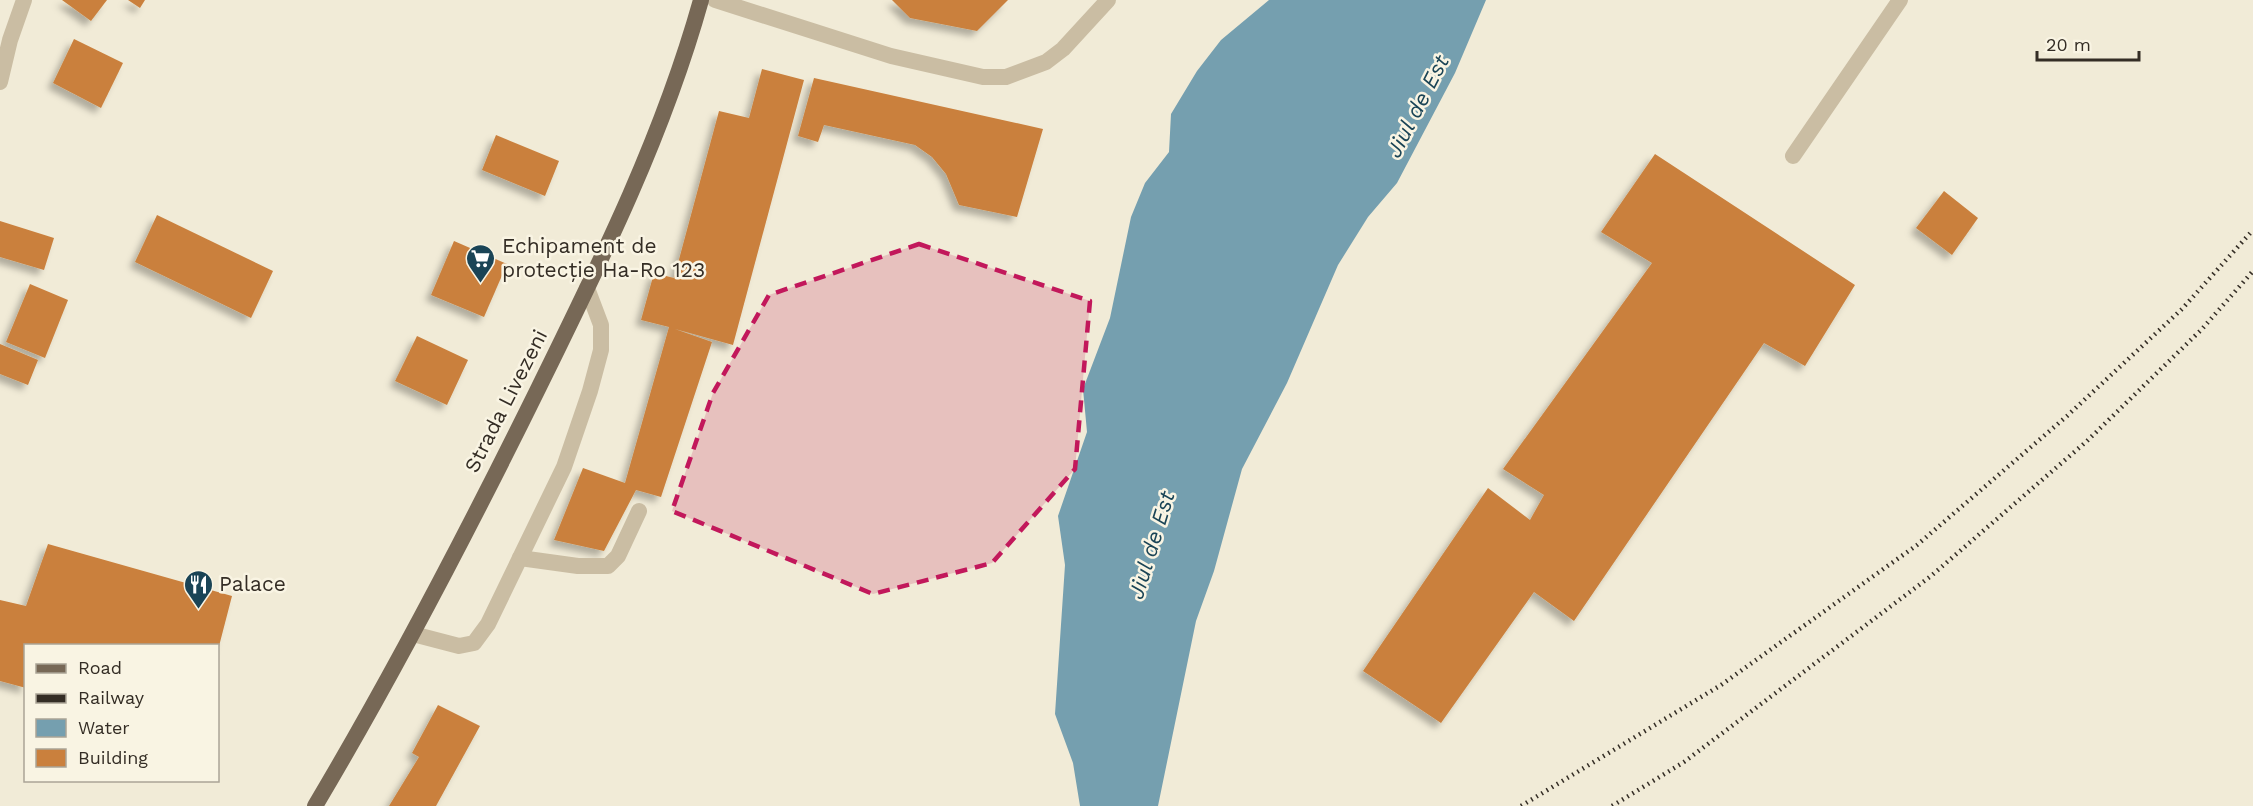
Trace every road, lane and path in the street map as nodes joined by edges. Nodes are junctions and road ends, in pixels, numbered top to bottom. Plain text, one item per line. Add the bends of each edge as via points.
1 (24, 0) edge
2 (701, 0) edge
3 (715, 0) edge
4 (1108, 0) edge
5 (1900, 0) edge
6 (0, 82) edge
7 (1794, 156) dead end
8 (587, 288) junction
9 (639, 511) dead end
10 (520, 558) junction
11 (413, 634) junction
12 (315, 806) edge

1 - 6 street
2 - 8 main road, Strada Livezeni via 669,104
3 - 4 street via 891,56 983,77 1006,77 1046,62
5 - 7 street
8 - 10 street via 602,325 601,350 564,467
8 - 11 main road, Strada Livezeni
9 - 10 street via 618,556 608,566
10 - 11 street via 488,624 474,643 459,646
11 - 12 main road, Strada Livezeni

